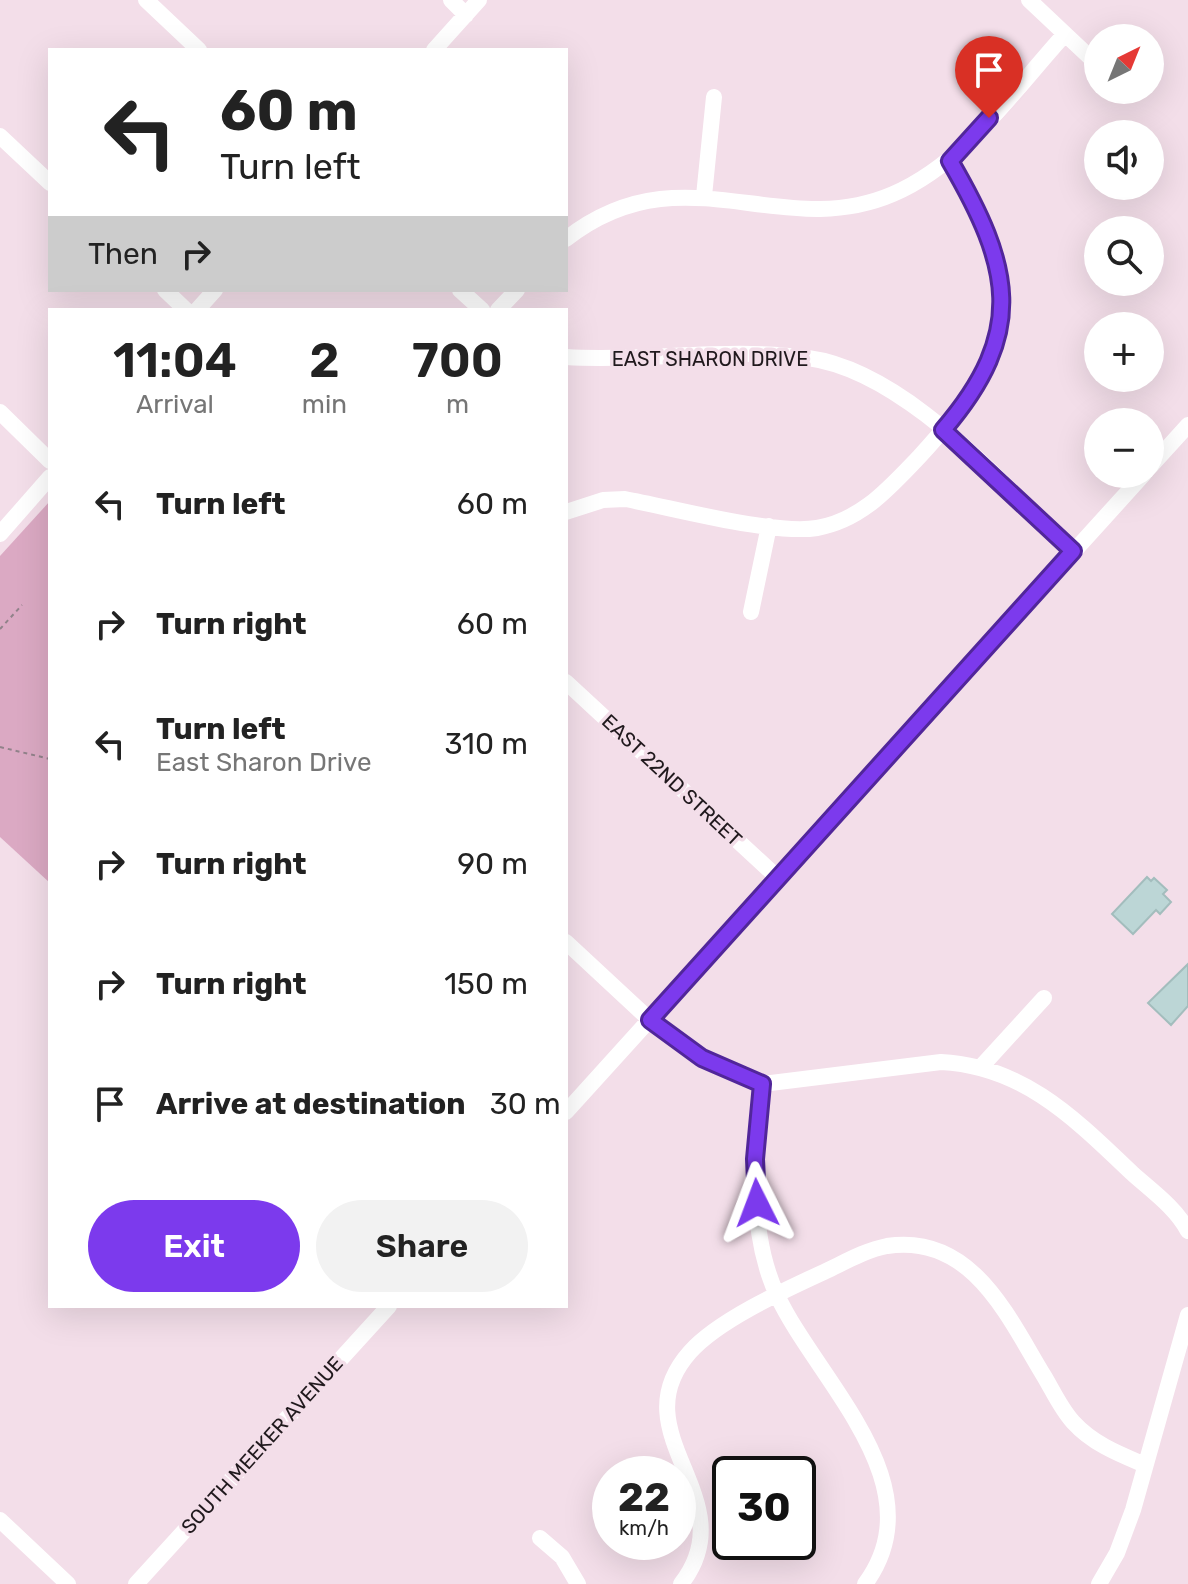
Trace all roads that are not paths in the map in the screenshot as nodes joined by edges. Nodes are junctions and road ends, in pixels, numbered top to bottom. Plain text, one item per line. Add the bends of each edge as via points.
1 (146, 0) edge
2 (451, 0) edge
3 (479, 0) edge
4 (1029, 0) edge
5 (466, 15) junction
6 (1065, 34) junction
7 (197, 48) edge
8 (436, 48) edge
9 (1084, 52) edge
10 (714, 97) dead end
11 (0, 136) edge
12 (950, 161) junction
13 (48, 181) edge
14 (704, 196) junction
15 (568, 238) edge
16 (167, 292) edge
17 (213, 292) edge
18 (462, 292) edge
19 (515, 292) edge
20 (184, 308) edge
21 (199, 308) edge
22 (480, 308) edge
23 (500, 308) edge
24 (568, 357) edge
25 (0, 412) edge
26 (1188, 425) edge
27 (943, 430) junction
28 (1164, 452) edge
29 (48, 459) edge
30 (48, 479) edge
31 (1131, 488) edge
32 (568, 511) edge
33 (769, 526) junction
34 (0, 534) edge
35 (1073, 551) junction
36 (751, 612) dead end
37 (568, 684) edge
38 (778, 878) junction
39 (568, 944) edge
40 (1044, 998) dead end
41 (650, 1020) junction
42 (980, 1068) junction
43 (762, 1084) junction
44 (568, 1110) edge
45 (1188, 1231) edge
46 (777, 1294) junction
47 (387, 1308) edge
48 (1188, 1315) edge
49 (1145, 1465) junction
50 (0, 1520) edge
51 (540, 1538) dead end
52 (68, 1584) edge
53 (136, 1584) edge
54 (578, 1584) edge
55 (681, 1584) edge
56 (865, 1584) edge
57 (1099, 1584) edge

1 - 7 street
2 - 5 street
3 - 5 street
4 - 6 street
5 - 8 street
6 - 9 street
6 - 12 street
10 - 14 street
11 - 13 street
12 - 14 street via 890,195 838,208
12 - 27 street via 993,243 1001,290 1000,326 983,378
14 - 15 street via 620,207
16 - 20 street
17 - 21 street
18 - 22 street
19 - 23 street
24 - 27 street, EAST SHARON DRIVE via 782,355 821,360 886,386
25 - 29 street
26 - 28 street
27 - 33 street via 862,511 816,528
27 - 35 street, EAST SHARON DRIVE
30 - 34 street
31 - 35 street
32 - 33 street via 625,499
33 - 36 street
35 - 38 street
37 - 38 street, EAST 22ND STREET
38 - 41 street
39 - 41 street
40 - 42 street
41 - 43 street via 702,1058
41 - 44 street
42 - 43 street via 922,1063
42 - 45 street via 1049,1097 1168,1206
43 - 46 street via 755,1187
46 - 49 street via 876,1249 906,1245 942,1253 990,1288 1074,1423 1101,1446
46 - 55 street via 703,1340 673,1379 668,1430 699,1503 701,1526 695,1557
46 - 56 street via 880,1467 888,1526
47 - 53 street, SOUTH MEEKER AVENUE
48 - 49 street
49 - 57 street via 1117,1553
50 - 52 street
51 - 54 street via 562,1557

